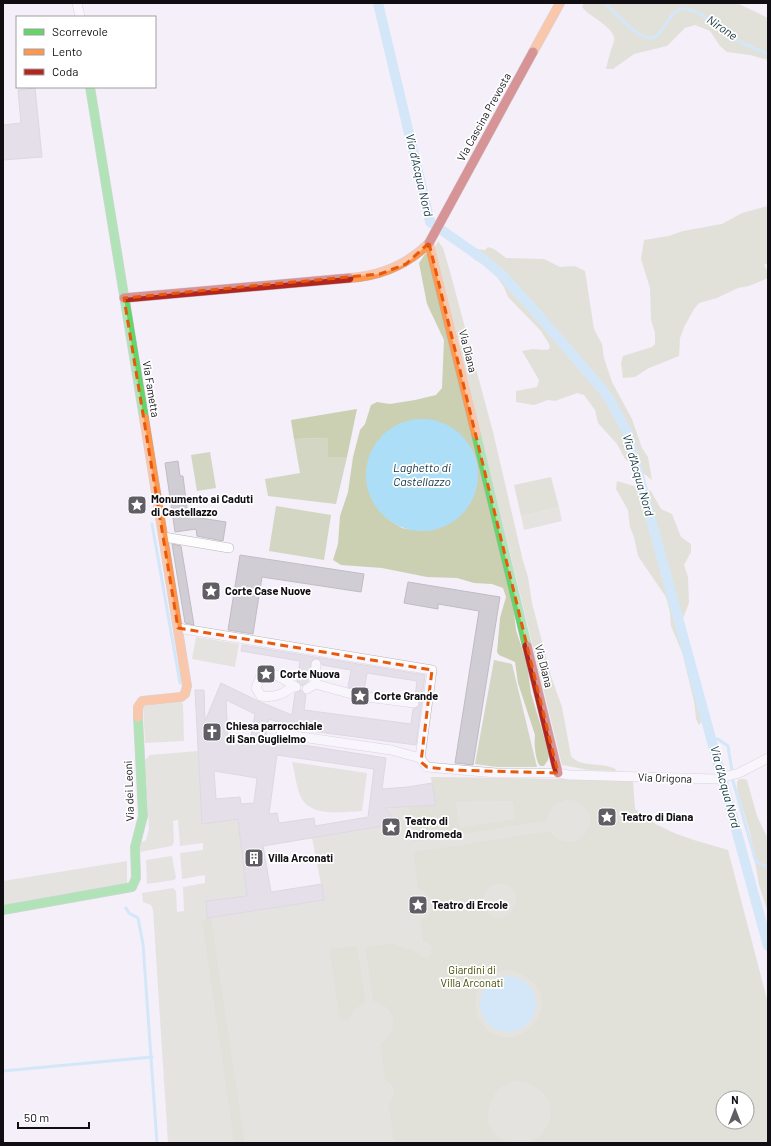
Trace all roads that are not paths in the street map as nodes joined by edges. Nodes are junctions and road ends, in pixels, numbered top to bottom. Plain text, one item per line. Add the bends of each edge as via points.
1 (78, 3) edge
2 (560, 3) edge
3 (80, 16) edge
4 (90, 88) edge
5 (429, 243) junction
6 (124, 298) junction
7 (164, 537) junction
8 (229, 548) dead end
9 (178, 628) junction
10 (316, 664) dead end
11 (315, 684) junction
12 (307, 689) dead end
13 (185, 694) joint
14 (414, 703) dead end
15 (281, 734) dead end
16 (420, 758) junction
17 (768, 758) edge
18 (558, 773) junction
19 (3, 910) edge

1 - 3 street
2 - 5 street, Via Cascina Prevosta
4 - 6 street, Via Fametta
5 - 6 street via 406,264 380,274
5 - 18 street, Via Diana
6 - 7 street, Via Fametta
7 - 8 street
7 - 9 street, Via Fametta
9 - 13 street, Via Fametta via 188,680
9 - 16 street via 432,670
10 - 11 street
11 - 12 street
11 - 14 street via 359,696
13 - 19 street, Via dei Leoni via 177,699 142,701 138,707 144,816 135,845 136,876 132,888
15 - 16 street, Via Origona via 391,750
16 - 18 street, Via Origona via 428,767 452,770
17 - 18 street, Via Origona via 745,770 717,779

